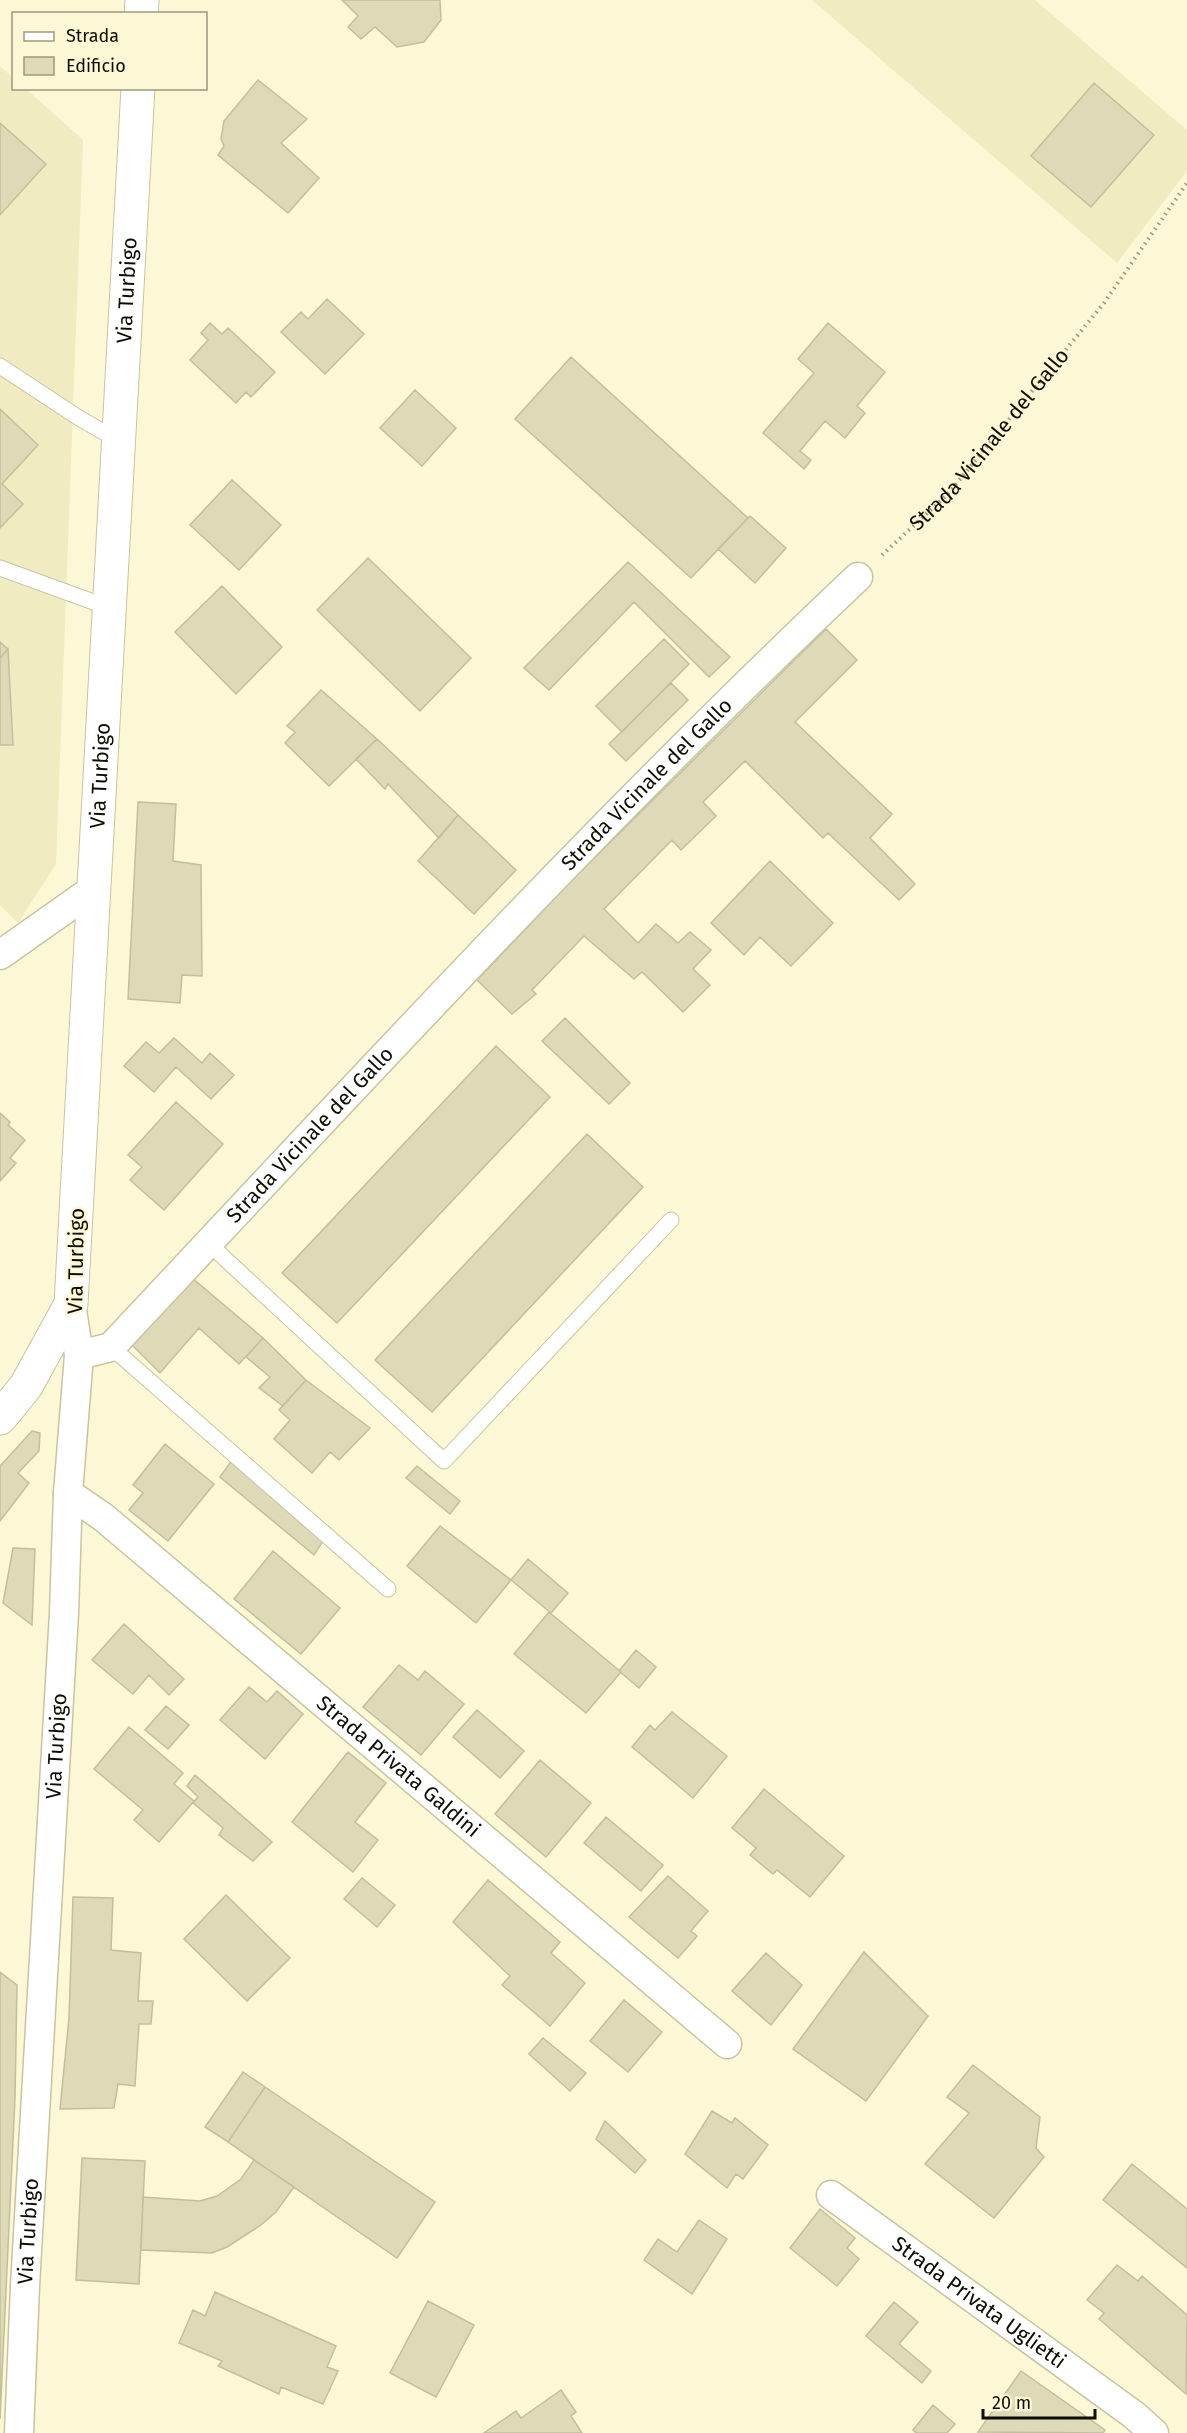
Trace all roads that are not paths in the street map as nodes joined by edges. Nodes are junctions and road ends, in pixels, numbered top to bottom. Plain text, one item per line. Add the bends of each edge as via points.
1 (138, 90) edge
2 (0, 366) edge
3 (119, 442) junction
4 (0, 567) edge
5 (858, 577) road end
6 (110, 608) junction
7 (95, 888) junction
8 (0, 955) edge
9 (671, 1220) dead end
10 (208, 1243) junction
11 (71, 1304) junction
12 (111, 1347) junction
13 (79, 1355) junction
14 (0, 1418) edge
15 (68, 1493) junction
16 (388, 1589) dead end
17 (727, 2044) dead end
18 (831, 2195) dead end
19 (19, 2433) edge
20 (1154, 2433) edge

1 - 3 main road, Via Turbigo
2 - 3 lane
3 - 6 main road, Via Turbigo
4 - 6 lane
5 - 10 street, Strada Vicinale del Gallo via 750,679 473,962
6 - 7 main road, Via Turbigo
7 - 8 street
7 - 11 main road, Via Turbigo
9 - 10 lane via 444,1461
10 - 12 street, Strada Vicinale del Gallo
11 - 13 street, Via Turbigo
11 - 14 main road via 26,1386
12 - 13 street
12 - 16 lane
13 - 15 street, Via Turbigo
15 - 17 street, Strada Privata Galdini via 102,1517
15 - 19 street, Via Turbigo
18 - 20 street, Strada Privata Uglietti

